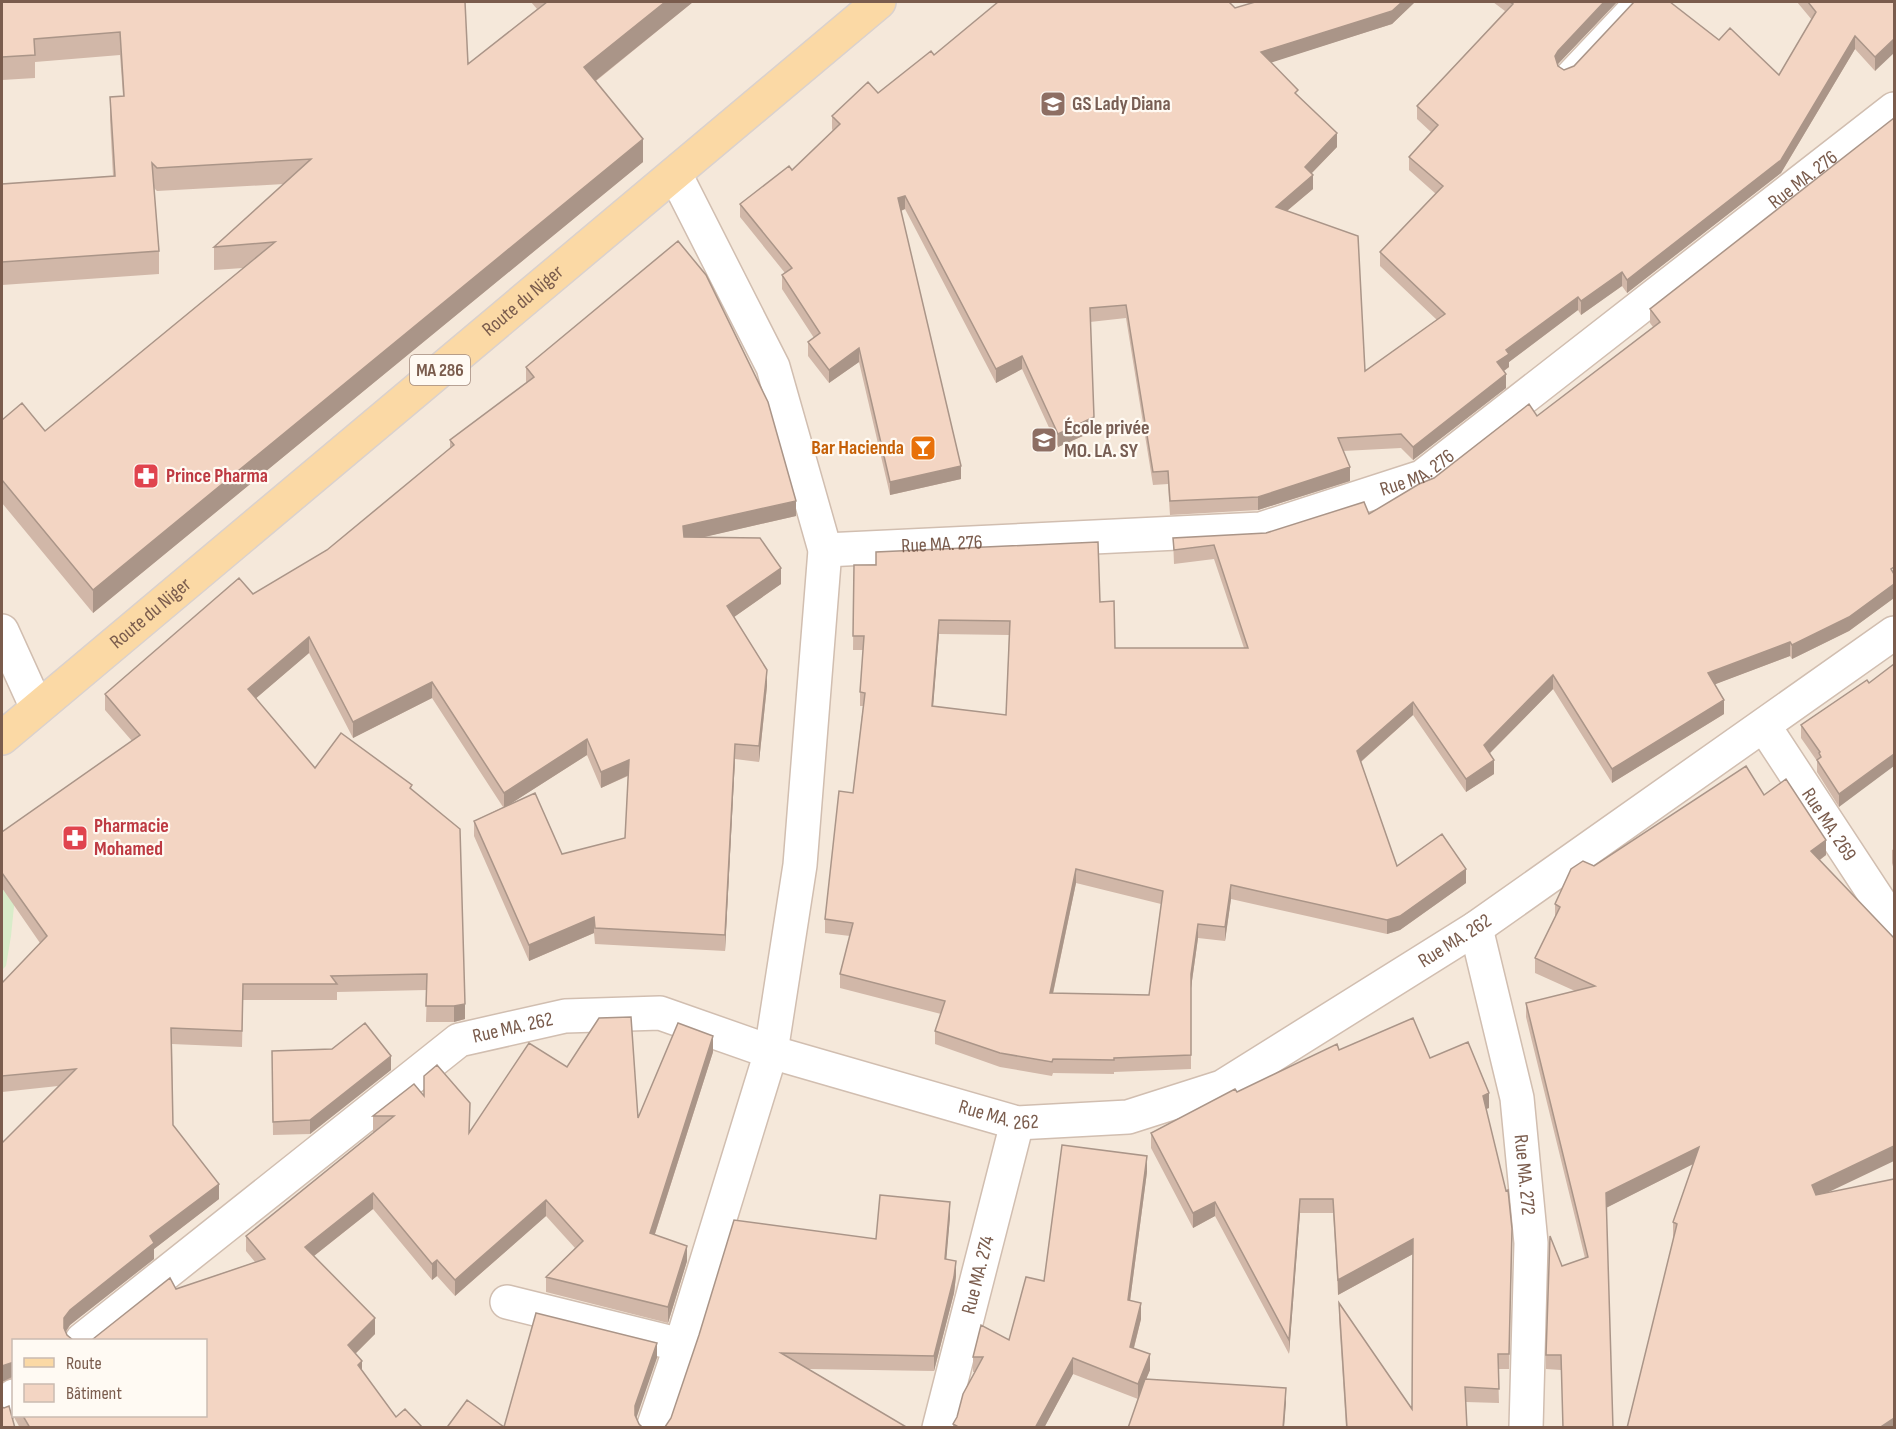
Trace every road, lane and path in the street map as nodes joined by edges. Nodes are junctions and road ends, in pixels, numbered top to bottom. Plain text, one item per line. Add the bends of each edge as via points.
1 (1632, 2) edge
2 (863, 7) edge
3 (1566, 72) edge
4 (1894, 109) edge
5 (675, 174) junction
6 (825, 550) junction
7 (2, 630) edge
8 (1894, 633) edge
9 (37, 708) junction
10 (1764, 726) junction
11 (2, 738) edge
12 (1894, 924) edge
13 (1476, 928) junction
14 (771, 1052) junction
15 (1017, 1123) junction
16 (507, 1302) dead end
17 (85, 1339) edge
18 (681, 1345) junction
19 (652, 1428) edge
20 (939, 1428) edge
21 (1526, 1428) edge

1 - 3 lane
2 - 5 main road, Route du Niger / MA 286
4 - 6 street, Rue MA. 276 via 1422,477 1261,528
5 - 6 street via 773,367
5 - 9 main road, Route du Niger / MA 286
6 - 14 street via 800,865
7 - 9 street
8 - 10 street, Rue MA. 262
9 - 11 main road, Route du Niger / MA 286
10 - 12 street, Rue MA. 269
10 - 13 street, Rue MA. 262
13 - 15 street, Rue MA. 262 via 1222,1087 1128,1117
13 - 21 street, Rue MA. 272 via 1517,1098 1531,1243
14 - 15 street, Rue MA. 262
14 - 17 street, Rue MA. 262 via 660,1012 565,1016 459,1040
14 - 18 street
15 - 20 street, Rue MA. 274
16 - 18 street
18 - 19 street

